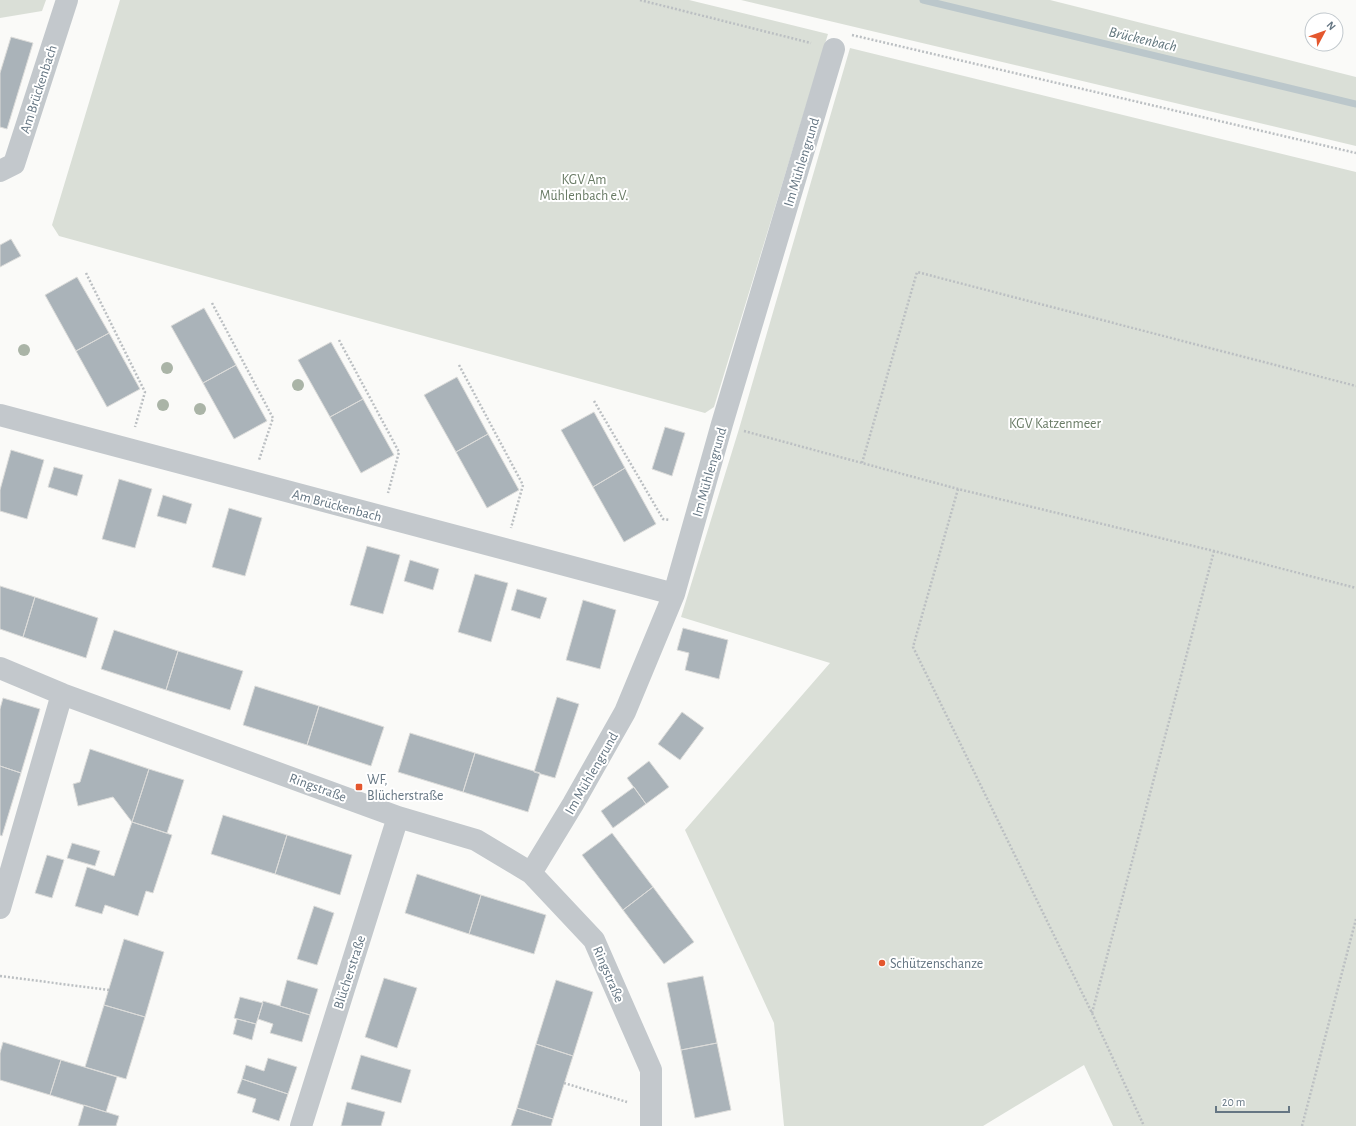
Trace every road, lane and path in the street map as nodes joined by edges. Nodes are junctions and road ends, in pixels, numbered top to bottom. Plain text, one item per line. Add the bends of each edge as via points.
1 (67, 0) edge
2 (640, 0) edge
3 (834, 49) junction
4 (1356, 153) edge
5 (0, 171) edge
6 (86, 273) dead end
7 (212, 303) dead end
8 (339, 340) dead end
9 (459, 365) dead end
10 (1356, 386) edge
11 (594, 401) dead end
12 (0, 415) edge
13 (722, 424) junction
14 (128, 449) junction
15 (862, 463) junction
16 (252, 482) junction
17 (958, 489) junction
18 (381, 516) junction
19 (694, 524) junction
20 (505, 549) junction
21 (1214, 551) junction
22 (1356, 588) edge
23 (674, 594) junction
24 (0, 668) edge
25 (62, 694) junction
26 (398, 818) junction
27 (531, 873) junction
28 (0, 908) edge
29 (1356, 919) edge
30 (0, 976) edge
31 (109, 990) dead end
32 (1092, 1013) junction
33 (564, 1083) dead end
34 (651, 1118) edge
35 (301, 1126) edge
36 (1144, 1126) edge
37 (1302, 1126) edge

1 - 5 street, Am Brückenbach via 14,164
2 - 3 path
3 - 4 path via 848,34
3 - 13 street, Im Mühlengrund
6 - 14 path via 145,392
7 - 16 path via 274,418
8 - 18 path via 399,452
9 - 20 path via 523,486
10 - 15 path via 917,272
11 - 19 path via 664,518
12 - 14 street, Am Brückenbach
13 - 15 path
13 - 19 street, Im Mühlengrund
14 - 16 street, Am Brückenbach
15 - 17 path
16 - 18 street, Am Brückenbach
17 - 21 path
17 - 32 path via 912,647
18 - 20 street, Am Brückenbach
19 - 23 street, Im Mühlengrund
20 - 23 street, Am Brückenbach
21 - 22 path
21 - 32 path
23 - 27 street, Im Mühlengrund via 625,712
24 - 25 street
25 - 26 street, Ringstraße
25 - 28 street
26 - 27 street, Ringstraße via 476,840
26 - 35 street, Blücherstraße
27 - 34 street, Ringstraße via 594,940 651,1070
29 - 37 path
30 - 31 path
32 - 36 path
33 - 34 path

